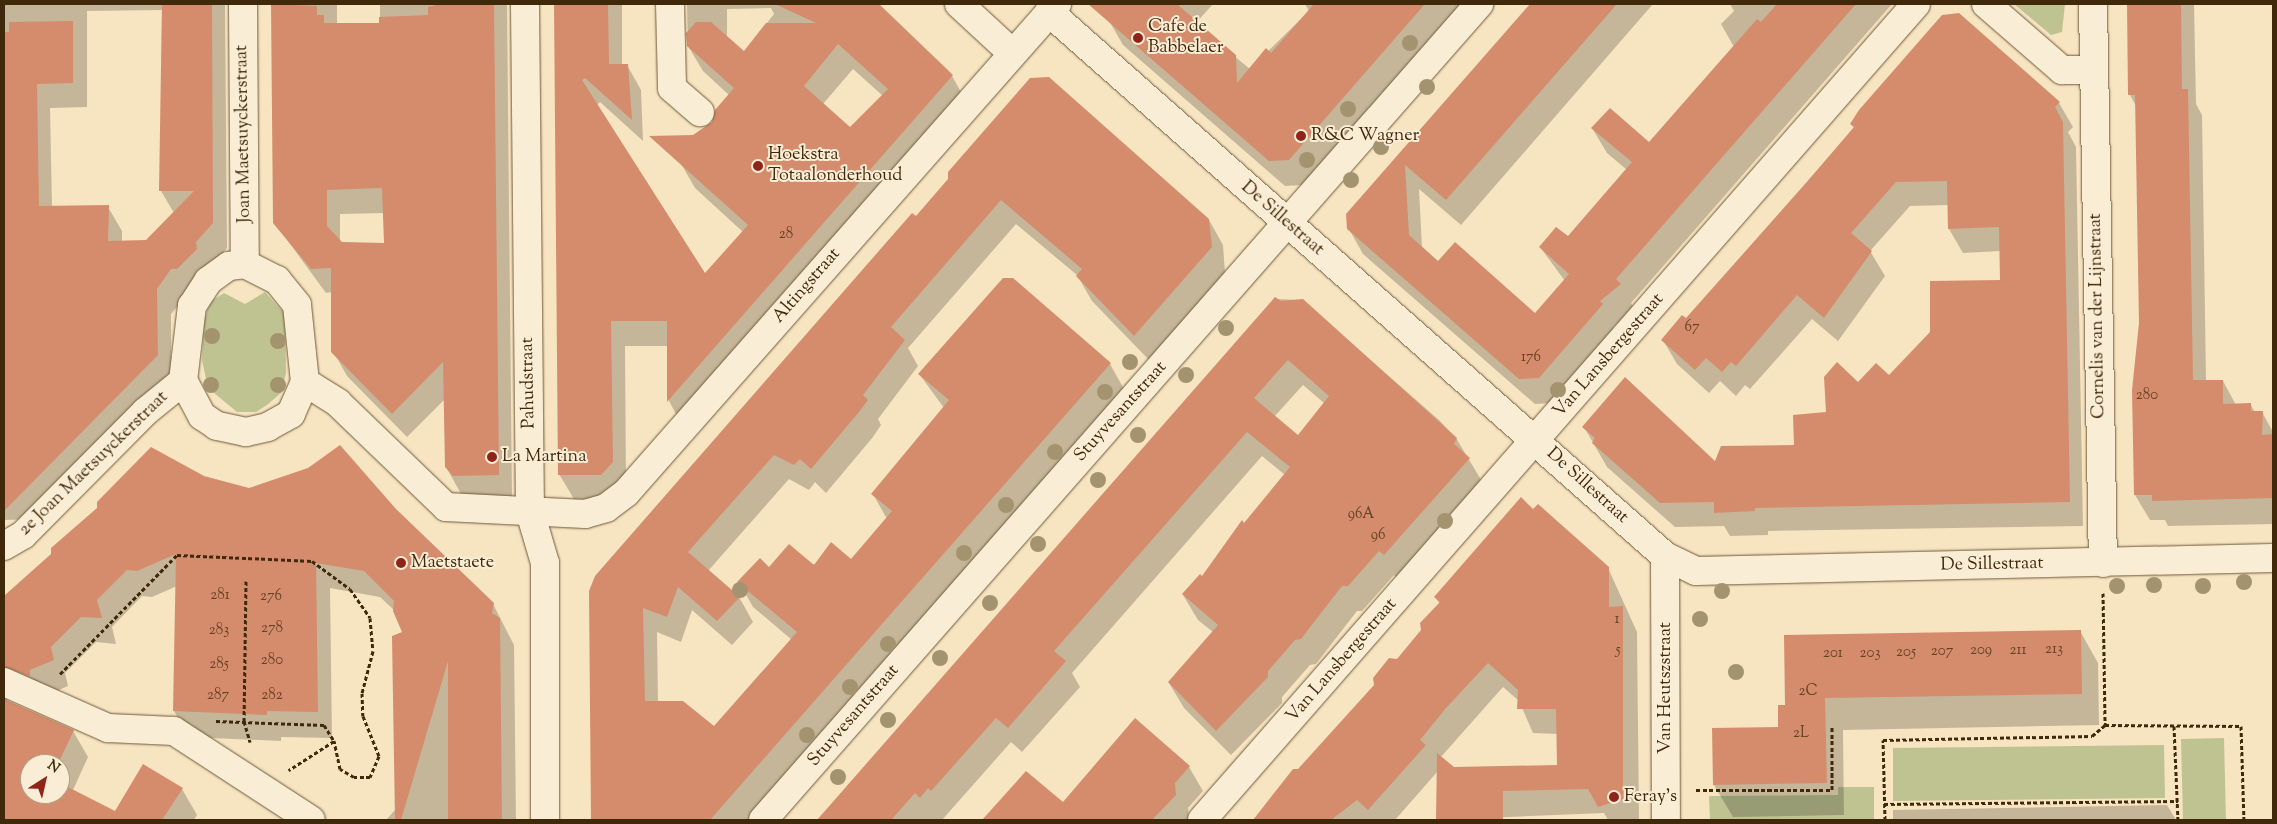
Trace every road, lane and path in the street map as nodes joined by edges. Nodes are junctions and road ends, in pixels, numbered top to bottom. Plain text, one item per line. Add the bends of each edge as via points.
1 (243, 4) edge
2 (525, 4) edge
3 (670, 4) edge
4 (959, 4) edge
5 (1479, 4) edge
6 (1916, 4) edge
7 (1986, 4) edge
8 (2093, 4) edge
9 (1053, 8) edge
10 (1011, 52) junction
11 (2093, 70) junction
12 (700, 112) dead end
13 (1288, 224) junction
14 (245, 264) junction
15 (183, 381) junction
16 (305, 382) junction
17 (1536, 439) junction
18 (530, 512) junction
19 (4, 546) edge
20 (1665, 556) junction
21 (2273, 558) edge
22 (2103, 562) junction
23 (246, 581) dead end
24 (4, 682) edge
25 (39, 696) junction
26 (244, 721) junction
27 (2105, 725) junction
28 (2174, 726) junction
29 (1832, 727) dead end
30 (174, 731) junction
31 (334, 740) junction
32 (261, 787) junction
33 (1713, 791) dead end
34 (2178, 801) junction
35 (1884, 804) junction
36 (311, 820) edge
37 (545, 820) edge
38 (763, 820) edge
39 (1202, 820) edge
40 (1666, 820) edge
41 (1884, 820) edge
42 (2178, 820) edge
43 (2244, 820) edge

1 - 14 street, Joan Maetsuyckerstraat
2 - 18 street, Pahudstraat
3 - 12 street via 672,88
4 - 10 street
5 - 13 street, Stuyvesantstraat
6 - 17 street, Van Lansbergestraat
7 - 11 street via 2062,70
8 - 11 street, Cornelis van der Lijnstraat
9 - 10 street, Altingstraat
9 - 13 street, De Sillestraat
10 - 18 street, Altingstraat via 626,493 606,508 584,514
11 - 22 street, Cornelis van der Lijnstraat
13 - 17 street, De Sillestraat
13 - 38 street, Stuyvesantstraat
14 - 15 street, 2e Joan Maetsuyckerstraat via 230,266 208,281 192,306
14 - 16 street via 277,280 297,306
15 - 16 street, 2e Joan Maetsuyckerstraat via 202,416 217,426 246,432 268,428 292,414
15 - 19 street, 2e Joan Maetsuyckerstraat via 145,412 22,535
16 - 18 street, Altingstraat via 338,403 437,503 457,510
17 - 20 street, De Sillestraat
17 - 39 street, Van Lansbergestraat
18 - 37 street, Pahudstraat via 545,563
20 - 22 street, De Sillestraat via 1696,571
20 - 40 street, Van Heutszstraat
21 - 22 street, De Sillestraat
22 - 27 path
23 - 26 path
24 - 25 street
25 - 30 street via 108,728
25 - 31 path via 178,555 312,561 350,588 370,618 373,651 362,693 363,716 379,756 377,768 370,777 354,777 340,769
26 - 30 path via 198,721
26 - 31 path via 324,725
26 - 32 path
27 - 28 path
27 - 35 path via 2092,736 1883,740
28 - 34 path
28 - 43 path via 2241,726
29 - 33 path via 1832,790
30 - 32 street
31 - 32 path
32 - 36 street
34 - 35 path
34 - 42 path
35 - 41 path

